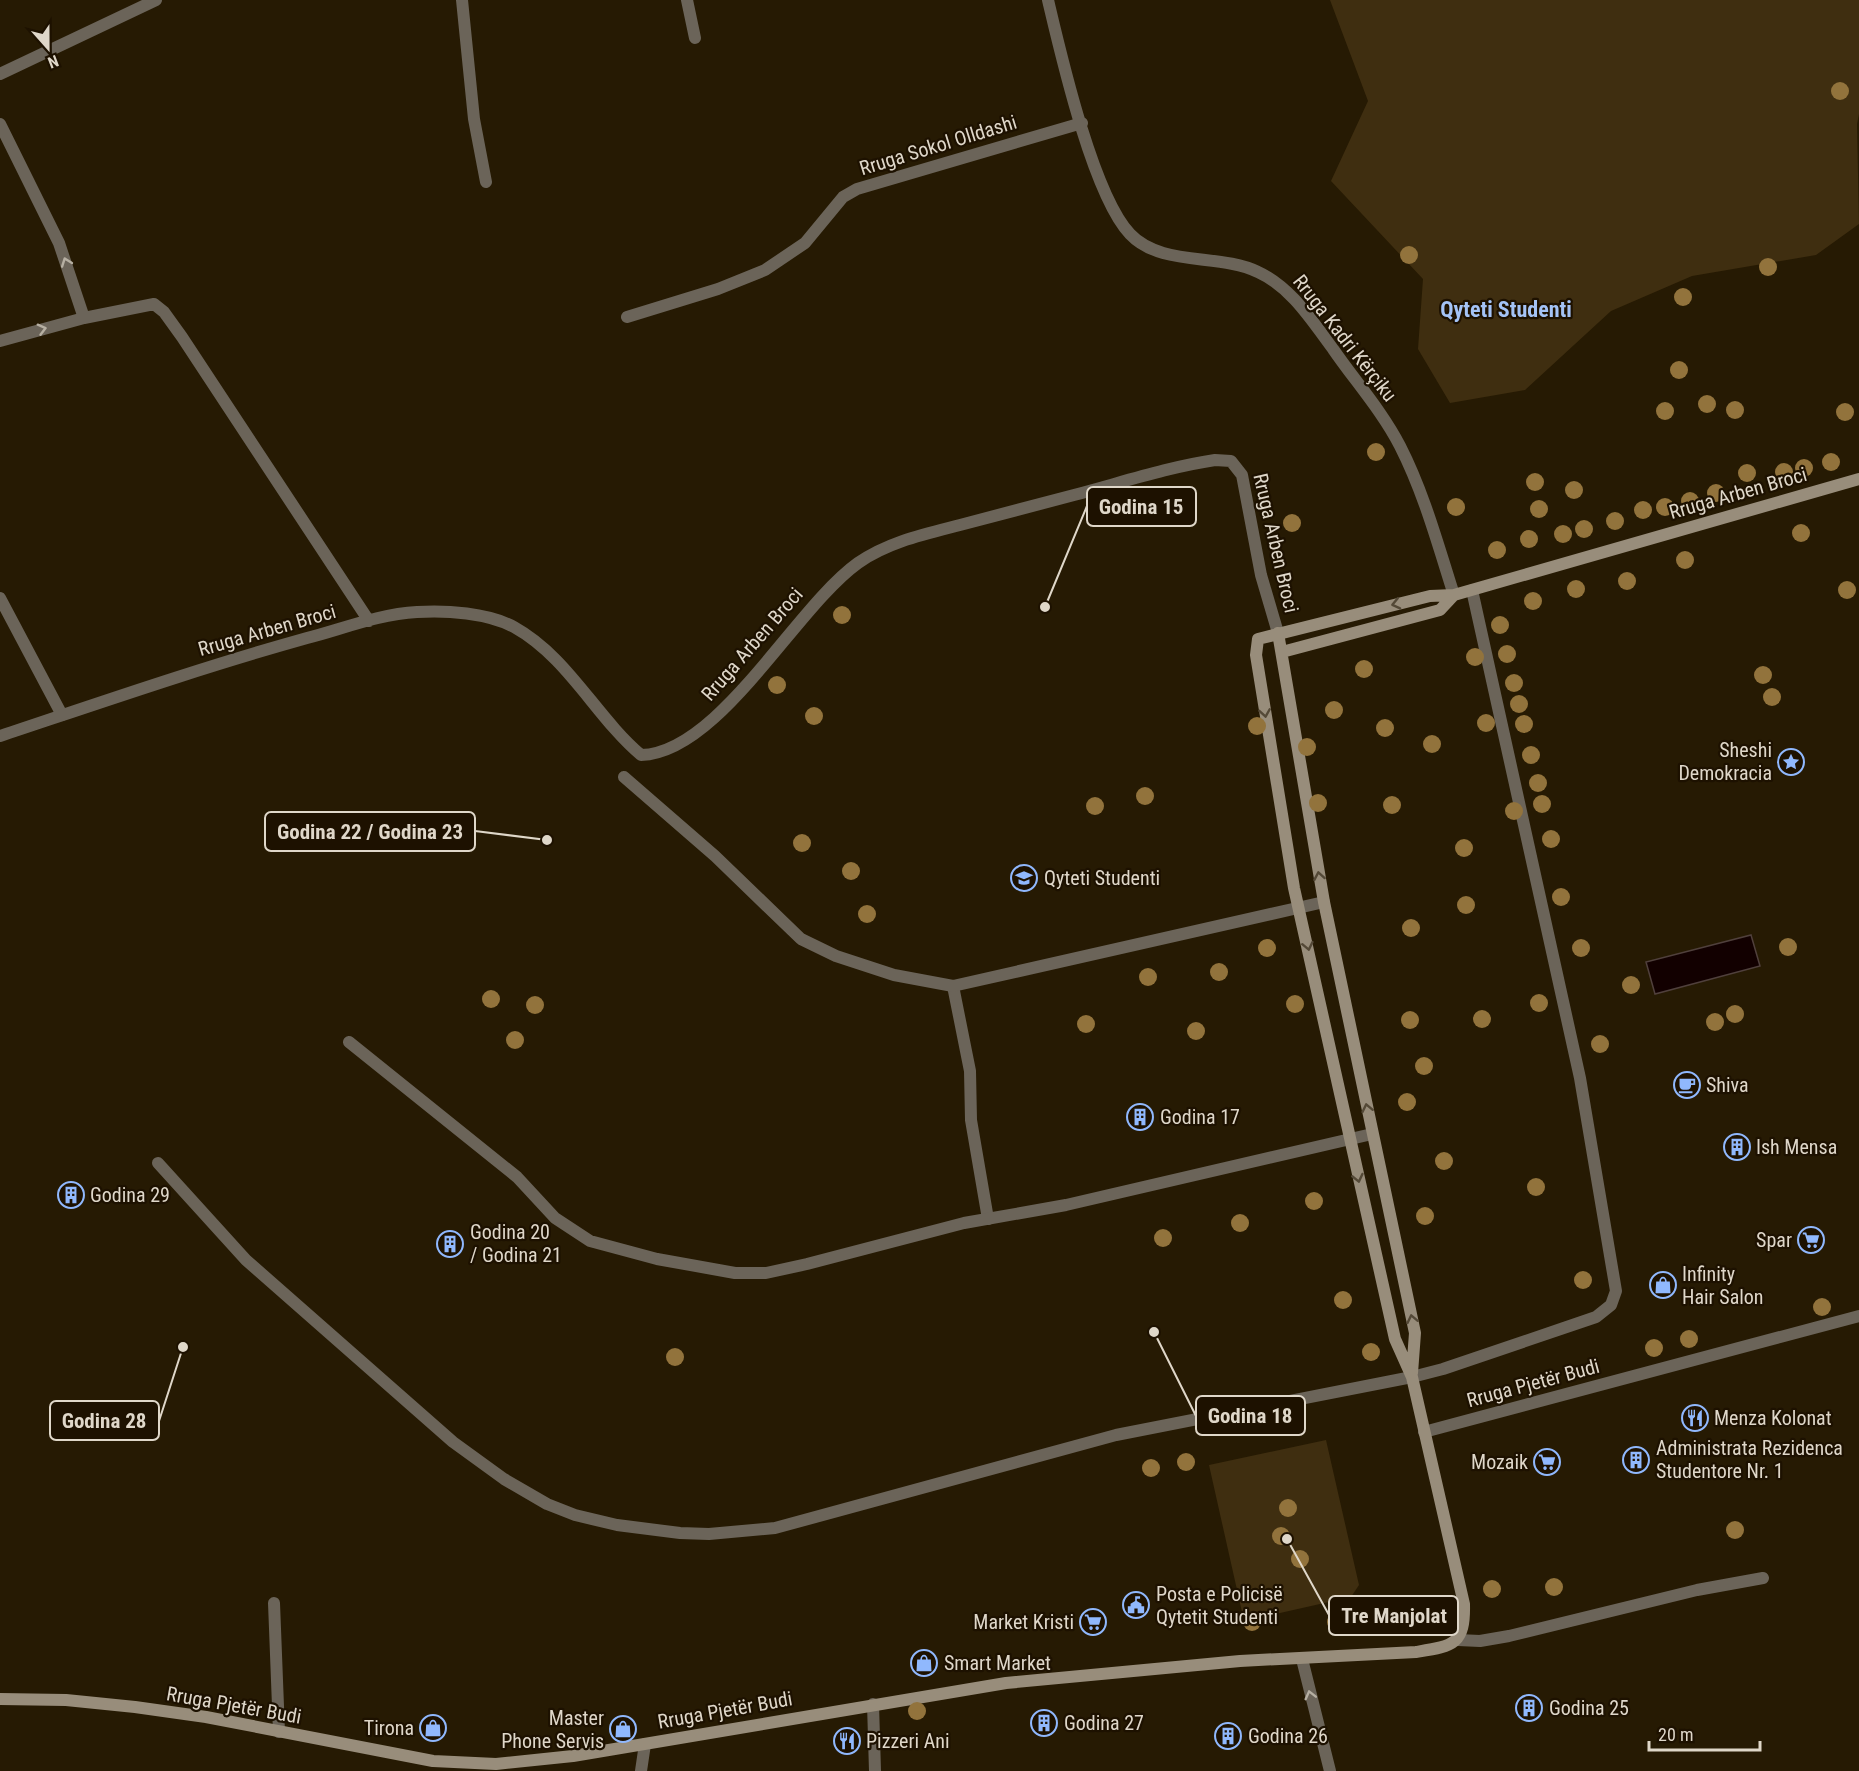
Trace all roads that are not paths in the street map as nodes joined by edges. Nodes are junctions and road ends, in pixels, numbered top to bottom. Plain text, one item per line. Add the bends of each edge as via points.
1 (156, 0) edge
2 (462, 0) edge
3 (687, 0) edge
4 (1048, 0) edge
5 (695, 38) dead end
6 (0, 74) edge
7 (1082, 123) junction
8 (0, 124) edge
9 (486, 182) dead end
10 (627, 317) dead end
11 (84, 318) junction
12 (0, 341) edge
13 (1859, 479) edge
14 (1472, 590) junction
15 (1454, 595) junction
16 (0, 598) edge
17 (369, 621) junction
18 (1278, 633) junction
19 (1282, 652) junction
20 (62, 715) junction
21 (0, 736) edge
22 (624, 777) dead end
23 (1324, 902) junction
24 (1299, 908) junction
25 (953, 986) junction
26 (349, 1042) dead end
27 (1372, 1134) junction
28 (1350, 1140) junction
29 (158, 1163) dead end
30 (988, 1219) junction
31 (1859, 1316) edge
32 (1412, 1377) junction
33 (1424, 1432) junction
34 (1763, 1578) dead end
35 (274, 1603) dead end
36 (1458, 1640) junction
37 (1302, 1659) junction
38 (0, 1699) edge
39 (873, 1704) junction
40 (279, 1732) junction
41 (645, 1744) junction
42 (641, 1771) edge
43 (875, 1771) edge
44 (1330, 1771) edge

1 - 6 street
2 - 9 street via 474,119
3 - 5 street
4 - 7 street, Rruga Kadri Kërçiku
7 - 10 street, Rruga Sokol Olldashi via 857,189 843,197 805,243 765,270
7 - 15 street, Rruga Kadri Kërçiku via 1116,218 1135,239 1167,253 1218,260 1259,272 1274,281 1304,311 1400,445
11 -> 8 street via 47,216
12 -> 11 street
11 - 17 street via 149,304 164,312
13 - 14 street, Rruga Arben Broci
14 - 15 street, Rruga Arben Broci
14 - 32 street via 1580,1078 1616,1291 1611,1305 1596,1317
15 -> 18 street, Rruga Arben Broci via 1430,596
15 - 19 street, Rruga Arben Broci via 1440,609
16 - 20 street
17 - 18 street, Rruga Arben Broci via 418,612 489,618 512,626 541,646 622,739 641,755 658,754 689,737 723,709 818,598 839,578 878,552 904,540 994,516 1225,460 1236,465 1242,475 1261,575
17 - 20 street, Rruga Arben Broci via 205,668
18 - 19 street, Rruga Arben Broci
18 -> 24 street, Rruga Arben Broci via 1258,639 1256,655
23 -> 19 street
20 - 21 street, Rruga Arben Broci
22 - 25 street via 715,856 801,939 836,956 894,975
23 - 24 street
27 -> 23 street
24 - 25 street
24 -> 28 street
25 - 30 street via 970,1071 971,1120
26 - 30 street via 517,1177 555,1218 590,1241 613,1248 727,1272 766,1273
27 - 28 street
32 -> 27 street via 1415,1333
28 - 30 street
28 -> 32 street via 1395,1339
29 - 32 street via 246,1260 453,1442 547,1504 617,1525 699,1534 775,1528 1116,1436
31 - 33 street, Rruga Pjetër Budi
32 - 33 street
33 - 36 street via 1464,1604 1465,1626
34 - 36 street, Rruga Pjetër Budi via 1688,1592 1509,1636
35 - 40 street
36 - 37 street, Rruga Pjetër Budi via 1416,1652
37 - 39 street, Rruga Pjetër Budi via 1240,1661 1006,1683
44 -> 37 street
38 - 40 street, Rruga Pjetër Budi via 135,1707
39 - 41 street, Rruga Pjetër Budi
39 - 43 street
40 - 41 street, Rruga Pjetër Budi via 433,1761 496,1764
41 - 42 street

